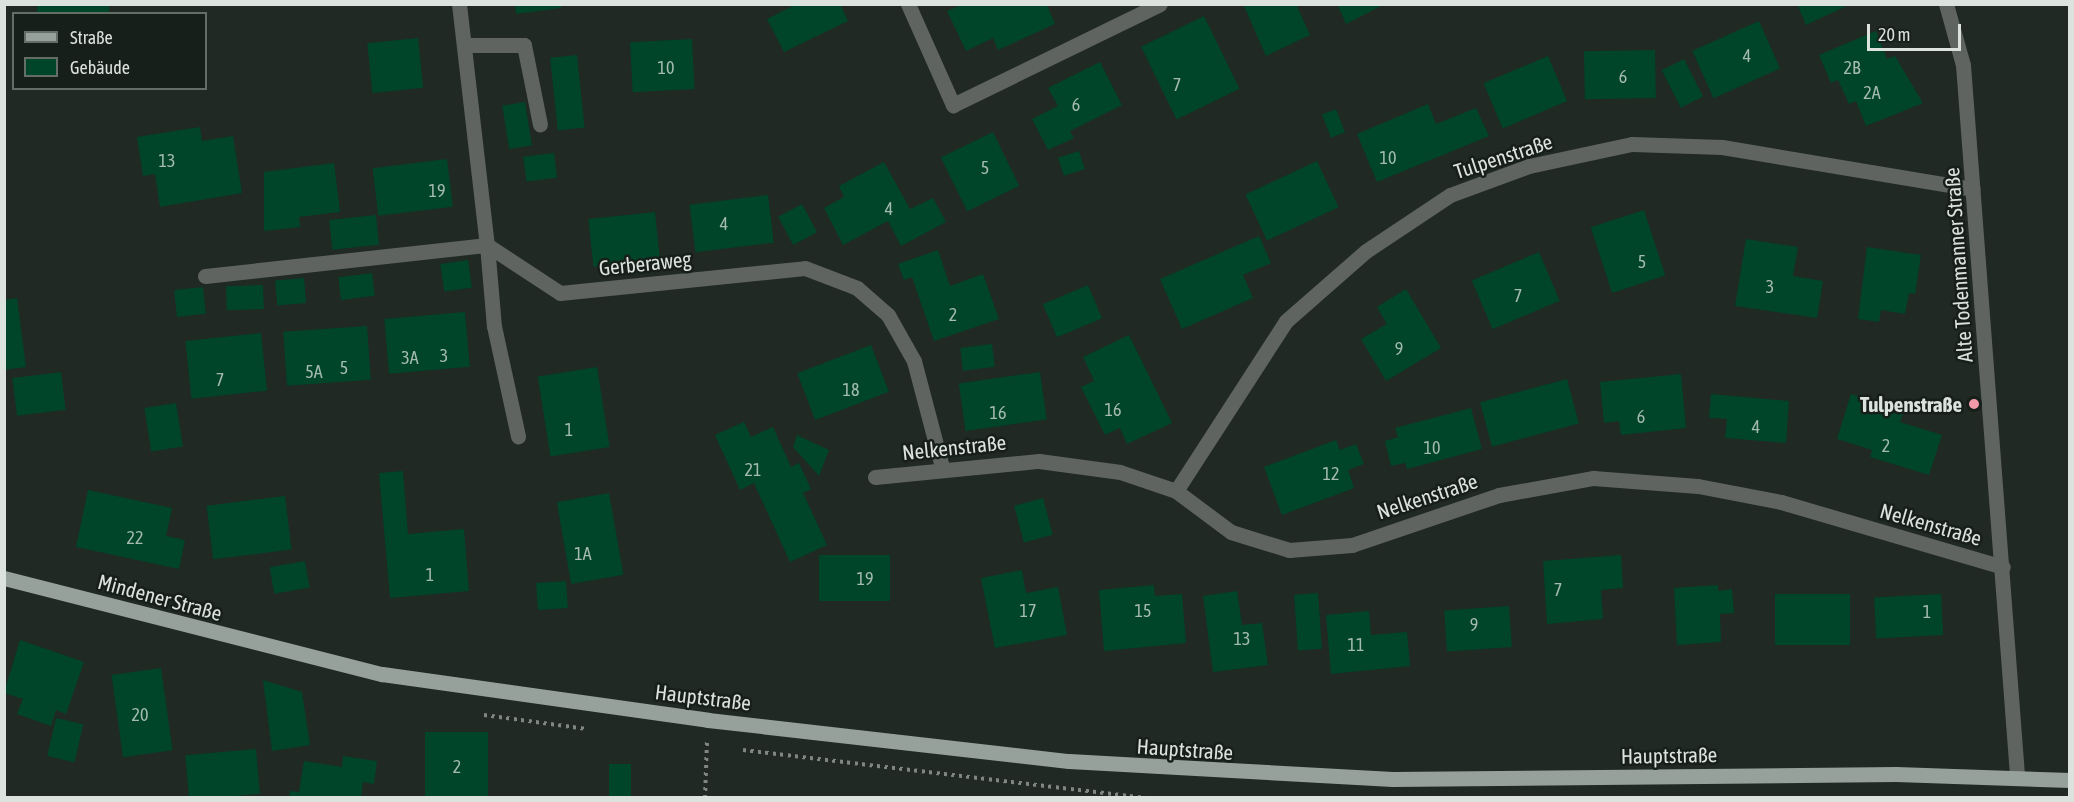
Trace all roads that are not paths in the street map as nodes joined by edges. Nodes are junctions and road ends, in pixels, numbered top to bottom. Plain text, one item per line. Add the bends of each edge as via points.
1 (459, 4) edge
2 (908, 4) edge
3 (1160, 4) edge
4 (1946, 4) edge
5 (464, 45) junction
6 (540, 124) dead end
7 (1973, 189) junction
8 (487, 245) junction
9 (205, 276) dead end
10 (518, 436) dead end
11 (942, 466) junction
12 (875, 477) dead end
13 (1176, 491) junction
14 (2003, 567) junction
15 (4, 578) edge
16 (306, 657) joint
17 (2017, 775) junction
18 (2070, 780) edge

1 - 5 street
2 - 3 street via 953,105
4 - 7 street, Alte Todenmanner Straße via 1964,65
5 - 6 street via 524,45
5 - 8 street
7 - 13 street, Tulpenstraße via 1722,147 1632,144 1529,166 1450,195 1366,251 1286,321
7 - 14 street, Alte Todenmanner Straße
8 - 9 street
8 - 10 street via 494,326
8 - 11 street, Gerberaweg via 560,292 805,268 857,288 888,315 914,361
11 - 12 street, Nelkenstraße
11 - 13 street, Nelkenstraße via 1039,461 1120,472
13 - 14 street, Nelkenstraße via 1231,532 1289,550 1353,545 1499,495 1593,478 1698,486 1781,502
14 - 17 street, Alte Todenmanner Straße
15 - 16 main road, Mindener Straße
16 - 17 main road, Hauptstraße via 453,685 708,720 1246,775
17 - 18 main road, Hauptstraße

